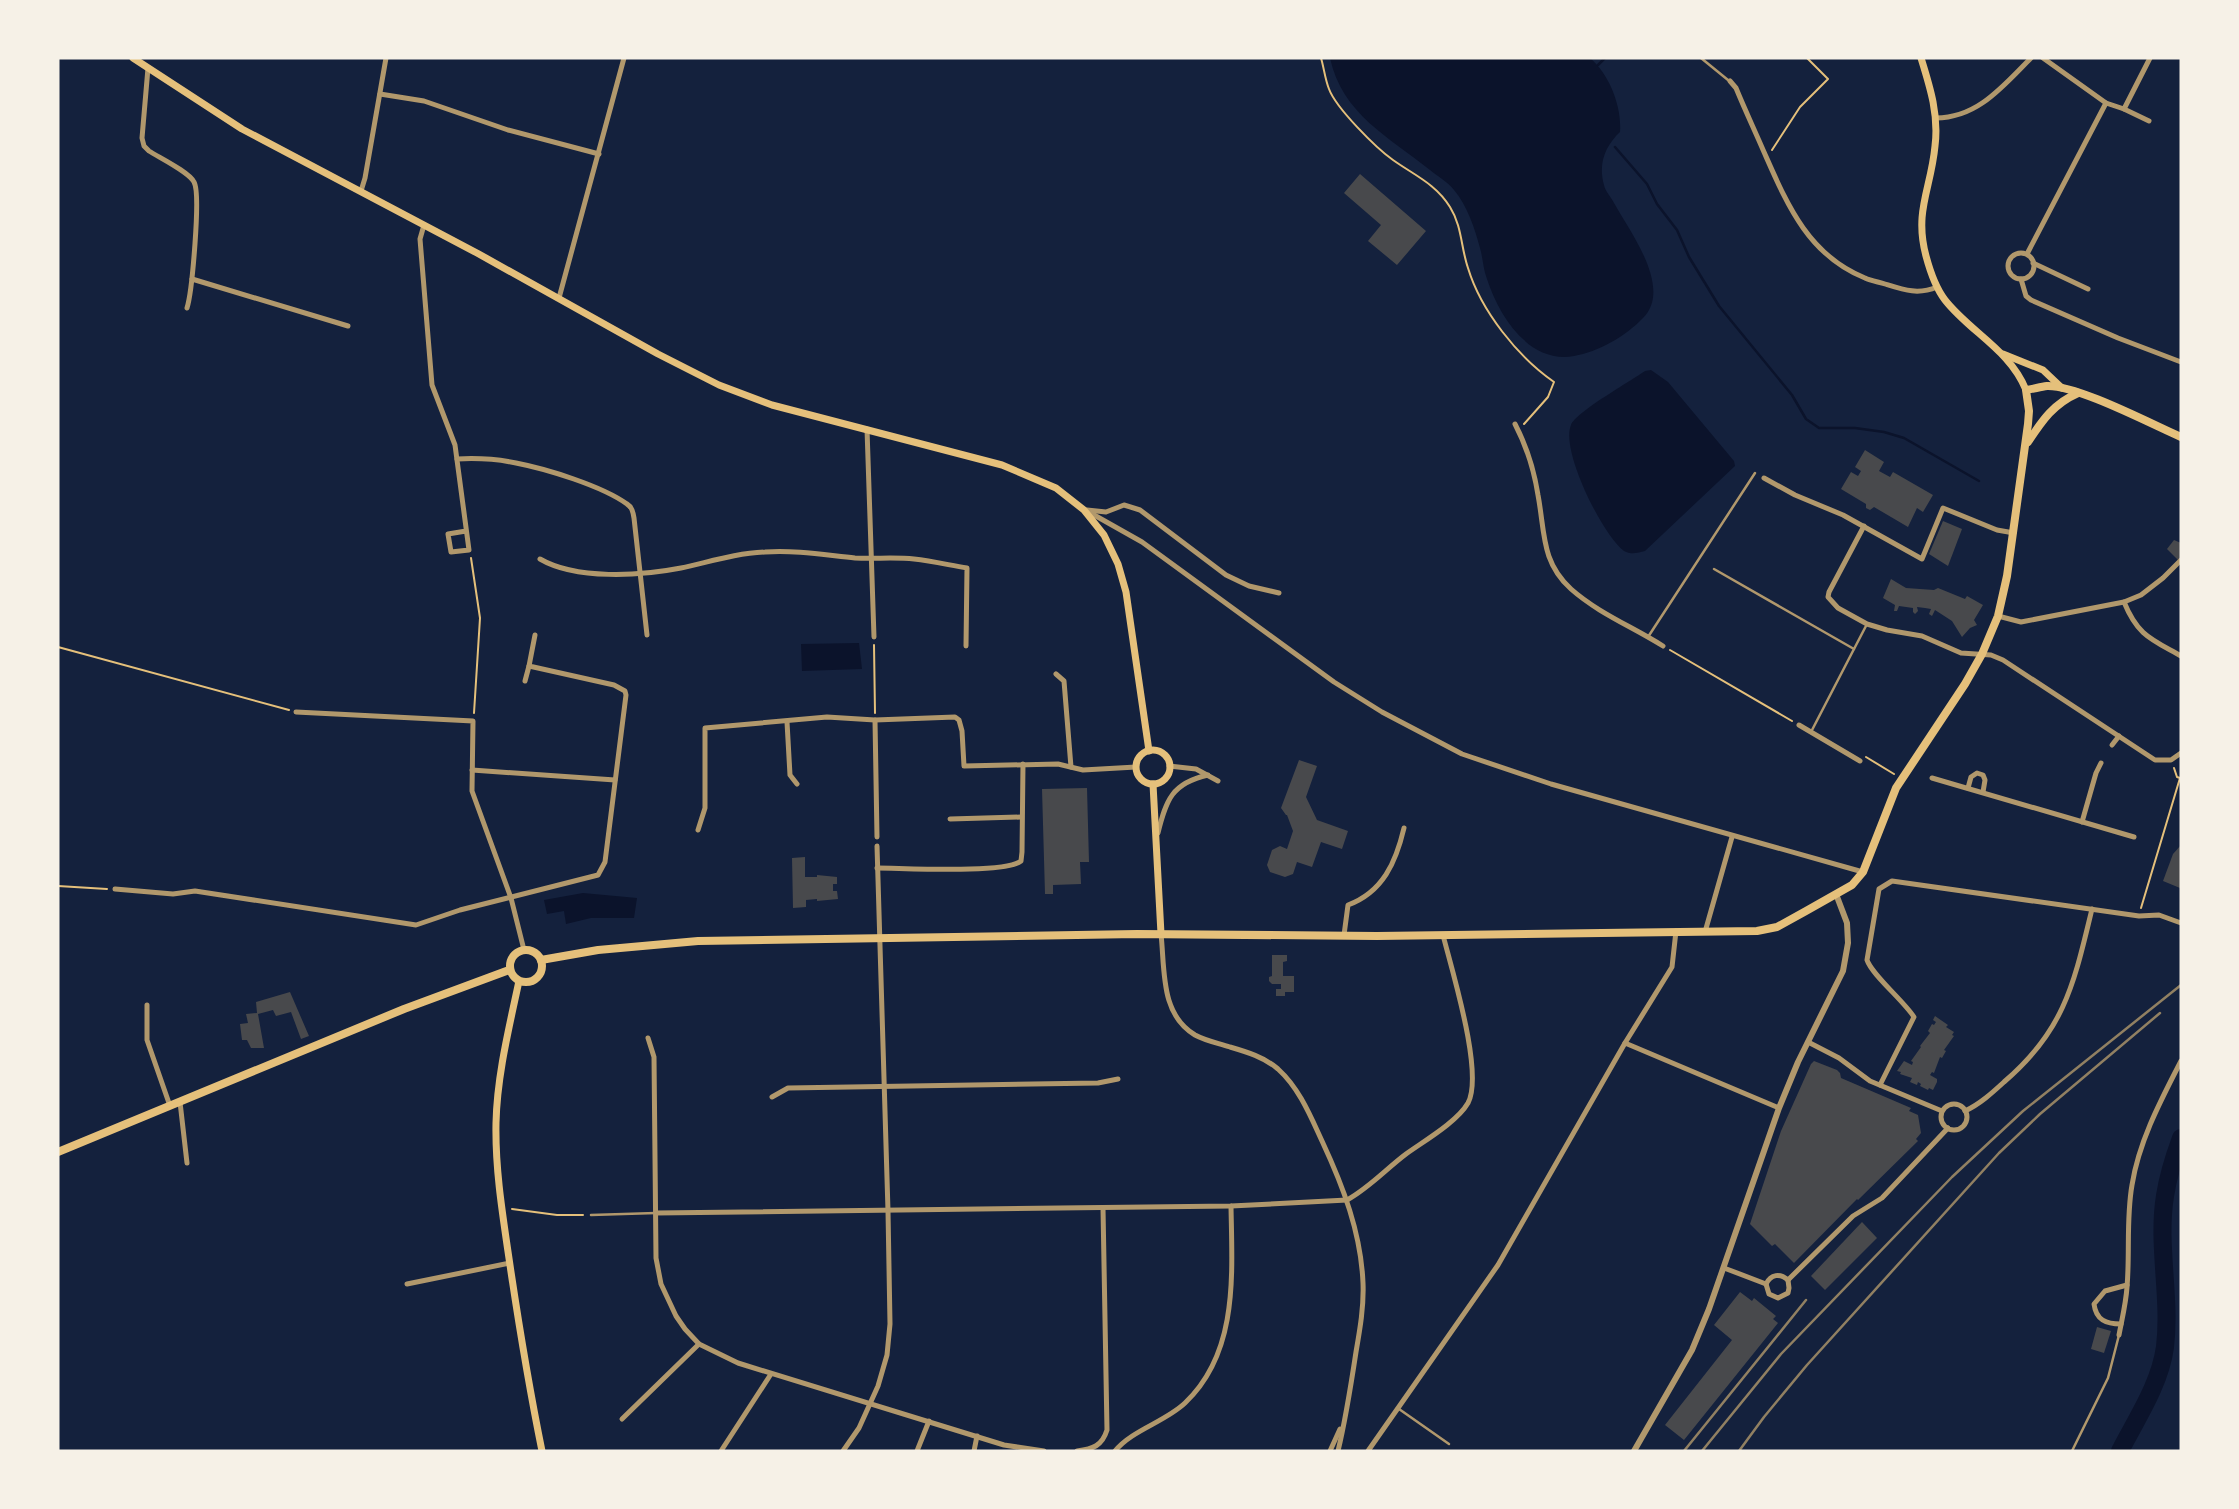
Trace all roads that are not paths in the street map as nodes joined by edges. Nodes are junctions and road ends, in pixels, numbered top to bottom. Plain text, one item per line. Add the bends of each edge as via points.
1 (133, 58) edge
2 (386, 58) edge
3 (624, 58) edge
4 (1701, 58) edge
5 (1921, 58) edge
6 (2031, 58) edge
7 (2043, 58) edge
8 (2150, 58) edge
9 (148, 68) junction
10 (1730, 80) joint
11 (380, 94) junction
12 (2106, 103) junction
13 (2124, 108) junction
14 (1936, 118) junction
15 (2150, 121) dead end
16 (599, 154) junction
17 (361, 191) junction
18 (424, 225) junction
19 (2027, 254) junction
20 (2033, 263) junction
21 (192, 279) junction
22 (2021, 279) junction
23 (1937, 287) junction
24 (2088, 289) dead end
25 (559, 298) junction
26 (187, 308) dead end
27 (348, 326) dead end
28 (2002, 354) junction
29 (2181, 362) edge
30 (2062, 388) junction
31 (2026, 390) junction
32 (2078, 393) junction
33 (1516, 426) road end
34 (867, 429) junction
35 (2181, 437) edge
36 (2026, 445) junction
37 (457, 459) junction
38 (1755, 473) dead end
39 (1764, 478) dead end
40 (1084, 510) junction
41 (1864, 526) junction
42 (467, 531) junction
43 (2014, 533) junction
44 (540, 559) dead end
45 (872, 559) junction
46 (2181, 560) edge
47 (1714, 569) dead end
48 (641, 572) junction
49 (1279, 593) dead end
50 (2124, 603) junction
51 (1998, 616) junction
52 (1867, 624) junction
53 (535, 635) dead end
54 (647, 635) dead end
55 (874, 637) road end
56 (1648, 637) junction
57 (966, 646) dead end
58 (1663, 646) road end
59 (1854, 649) junction
60 (1982, 654) junction
61 (2181, 656) edge
62 (528, 666) junction
63 (1056, 674) dead end
64 (525, 681) dead end
65 (296, 712) road end
66 (875, 720) junction
67 (787, 722) junction
68 (1799, 725) road end
69 (1811, 732) junction
70 (2119, 736) junction
71 (2112, 746) dead end
72 (1149, 751) junction
73 (2181, 753) edge
74 (1860, 761) road end
75 (2101, 763) dead end
76 (1023, 764) junction
77 (1169, 766) junction
78 (1071, 767) junction
79 (1136, 767) junction
80 (471, 770) junction
81 (1208, 775) junction
82 (1932, 778) dead end
83 (615, 780) junction
84 (1218, 781) dead end
85 (797, 784) dead end
86 (1153, 784) junction
87 (1968, 788) junction
88 (1983, 792) junction
89 (1021, 817) junction
90 (950, 819) dead end
91 (2082, 822) junction
92 (1404, 828) dead end
93 (698, 830) dead end
94 (1732, 836) junction
95 (877, 837) dead end
96 (2134, 837) dead end
97 (1156, 843) junction
98 (877, 846) dead end
99 (877, 868) junction
100 (1863, 873) junction
101 (115, 889) road end
102 (1836, 894) junction
103 (511, 898) junction
104 (2092, 909) junction
105 (2181, 923) edge
106 (1676, 931) junction
107 (1706, 932) junction
108 (1161, 934) junction
109 (1344, 935) junction
110 (1443, 935) junction
111 (879, 939) junction
112 (524, 950) junction
113 (541, 960) junction
114 (509, 970) junction
115 (519, 981) junction
116 (147, 1005) dead end
117 (648, 1038) dead end
118 (1808, 1042) junction
119 (1625, 1043) junction
120 (2181, 1061) edge
121 (1118, 1079) dead end
122 (1880, 1085) junction
123 (885, 1086) junction
124 (772, 1097) dead end
125 (180, 1102) junction
126 (170, 1106) junction
127 (1779, 1108) junction
128 (1942, 1111) junction
129 (1965, 1111) junction
130 (1948, 1128) junction
131 (58, 1152) edge
132 (187, 1163) dead end
133 (1347, 1200) junction
134 (1231, 1206) junction
135 (1102, 1208) junction
136 (888, 1211) junction
137 (656, 1213) junction
138 (591, 1215) road end
139 (510, 1264) junction
140 (1724, 1268) junction
141 (1788, 1280) junction
142 (407, 1284) dead end
143 (1766, 1284) junction
144 (2127, 1285) junction
145 (2121, 1324) junction
146 (2119, 1335) joint
147 (699, 1344) junction
148 (771, 1374) junction
149 (871, 1405) junction
150 (1399, 1409) junction
151 (1347, 1414) junction
152 (622, 1419) dead end
153 (929, 1421) junction
154 (977, 1436) junction
155 (1449, 1444) dead end
156 (1026, 1450) edge
157 (542, 1451) edge
158 (721, 1451) edge
159 (843, 1451) edge
160 (917, 1451) edge
161 (974, 1451) edge
162 (1044, 1451) edge
163 (1077, 1451) edge
164 (1115, 1451) edge
165 (1330, 1451) edge
166 (1338, 1451) edge
167 (1368, 1451) edge
168 (1634, 1451) edge
169 (2072, 1451) edge

1 - 9 main road
2 - 11 street
3 - 16 street
4 - 10 lane
5 - 14 main road
6 - 14 street via 1984,104 1961,115
7 - 12 street
8 - 13 street
9 - 17 main road via 242,129
9 - 21 street via 144,146 188,176 196,190
10 - 23 street via 1783,197 1826,255 1851,272 1903,291
11 - 16 street via 436,105
11 - 17 street
12 - 13 street
12 - 19 street
13 - 15 street
14 - 23 main road via 1921,218 1925,255
16 - 25 street
17 - 18 main road
18 - 25 main road
18 - 37 street via 420,239 432,385
19 - 20 street
19 - 22 street via 2014,255 2008,264 2011,274
20 - 22 street via 2032,272
20 - 24 street
21 - 26 street
21 - 27 street
22 - 29 street via 2031,300
23 - 28 main road via 1960,316
25 - 34 main road via 719,385 772,405
28 - 30 main road via 2043,370
28 - 31 main road
30 - 31 main road
30 - 32 main road
31 - 36 main road
32 - 35 main road
32 - 36 main road via 2050,411
33 - 56 street via 1534,474 1551,563 1583,598
34 - 40 main road via 1018,471 1056,488
34 - 45 street
36 - 43 main road
37 - 42 street
37 - 48 street via 478,458 543,470 629,505
38 - 56 lane
39 - 41 street
40 - 49 street via 1106,512 1124,505 1140,510 1227,575
40 - 72 main road via 1104,535 1126,592
40 - 94 street via 1142,542 1334,682 1440,743 1513,771
41 - 43 street via 1922,559 1942,508
41 - 52 street via 1828,597
42 - 42 street via 469,550 451,552 448,534
43 - 51 main road
44 - 48 street via 556,568 579,571
45 - 48 street via 760,552
45 - 55 street
45 - 57 street via 912,558 967,568
46 - 50 street via 2141,595
47 - 59 lane
48 - 54 street
50 - 51 street via 2021,622
50 - 61 street via 2140,632
51 - 60 main road
52 - 59 lane
52 - 60 street via 1922,636 1961,653
53 - 62 street
56 - 58 street
59 - 69 lane
60 - 70 street via 2003,660
60 - 100 main road via 1901,778
62 - 64 street
62 - 83 street via 625,691
63 - 78 street via 1064,681
65 - 80 street via 473,722
66 - 67 street via 827,717
66 - 76 street via 955,718 962,730 964,765
66 - 95 street
67 - 85 street via 790,775
67 - 93 street via 705,728 705,808
68 - 69 street
69 - 74 street
70 - 71 street
70 - 73 street via 2155,760 2171,760
72 - 77 main road via 1160,752
72 - 79 main road via 1140,756
75 - 91 street
76 - 78 street
76 - 89 street
77 - 81 street
77 - 86 main road via 1167,777
78 - 79 street
79 - 86 main road via 1142,781
80 - 83 street
80 - 103 street via 475,803
81 - 84 street
81 - 97 street via 1188,781 1172,793
82 - 87 street
83 - 103 street via 602,871 591,878
86 - 97 main road
87 - 88 street
87 - 88 street via 1977,773 1985,780
88 - 91 street
89 - 90 street
89 - 99 street via 1021,861 1013,866
91 - 96 street
92 - 109 street via 1385,878 1348,905
94 - 100 street
94 - 107 street
97 - 108 main road
98 - 99 street
99 - 111 street
100 - 102 main road
101 - 103 street via 173,894 195,891 409,925
102 - 107 main road via 1767,930
102 - 118 street via 1847,923 1846,959
103 - 112 street
104 - 105 street via 2159,915
104 - 122 street via 1892,881 1880,889 1867,960 1914,1017
104 - 129 street via 2072,987 2052,1030 2017,1071
106 - 107 main road
106 - 110 main road
106 - 119 street via 1672,967
108 - 109 main road
108 - 111 main road
108 - 133 street via 1173,1014 1193,1034 1267,1060 1284,1075 1305,1104
109 - 110 main road
110 - 133 street via 1472,1055 1473,1086 1468,1103
111 - 113 main road via 677,942
111 - 123 street
112 - 113 main road
112 - 114 main road via 514,954
113 - 115 main road via 535,980
114 - 115 main road
114 - 125 main road
115 - 139 main road via 503,1057 496,1123
116 - 126 street via 147,1040
117 - 137 street via 654,1057
118 - 122 street
118 - 127 street
119 - 127 street
119 - 150 street via 1498,1265
120 - 144 street via 2135,1169
121 - 123 street
122 - 128 street
123 - 124 street via 788,1088
123 - 136 street
125 - 126 main road
125 - 132 street
126 - 131 main road
127 - 140 street
128 - 129 street via 1956,1104
128 - 130 street via 1941,1119
129 - 130 street via 1963,1126
130 - 141 street via 1882,1198 1853,1216
133 - 134 street
133 - 151 street via 1359,1248 1363,1293
134 - 135 street
134 - 164 street via 1231,1297 1213,1365 1184,1404
135 - 136 street
135 - 163 street via 1108,1423 1104,1439 1096,1447
136 - 137 street
136 - 149 street via 889,1344
137 - 138 lane
137 - 147 street via 656,1258 662,1284 676,1316
139 - 142 street
139 - 157 main road
140 - 143 street
140 - 168 street via 1692,1350
141 - 143 street via 1775,1275
141 - 143 street via 1789,1291 1781,1298 1770,1296
144 - 145 street
144 - 145 street via 2105,1291 2094,1304 2101,1320
145 - 146 street
146 - 169 lane via 2108,1378
147 - 148 street
147 - 152 street
148 - 149 street
148 - 158 street
149 - 153 street
149 - 159 street
150 - 155 lane
150 - 167 street
151 - 165 street
151 - 166 street
153 - 154 street
153 - 160 street
154 - 156 street
154 - 161 street
156 - 162 street

